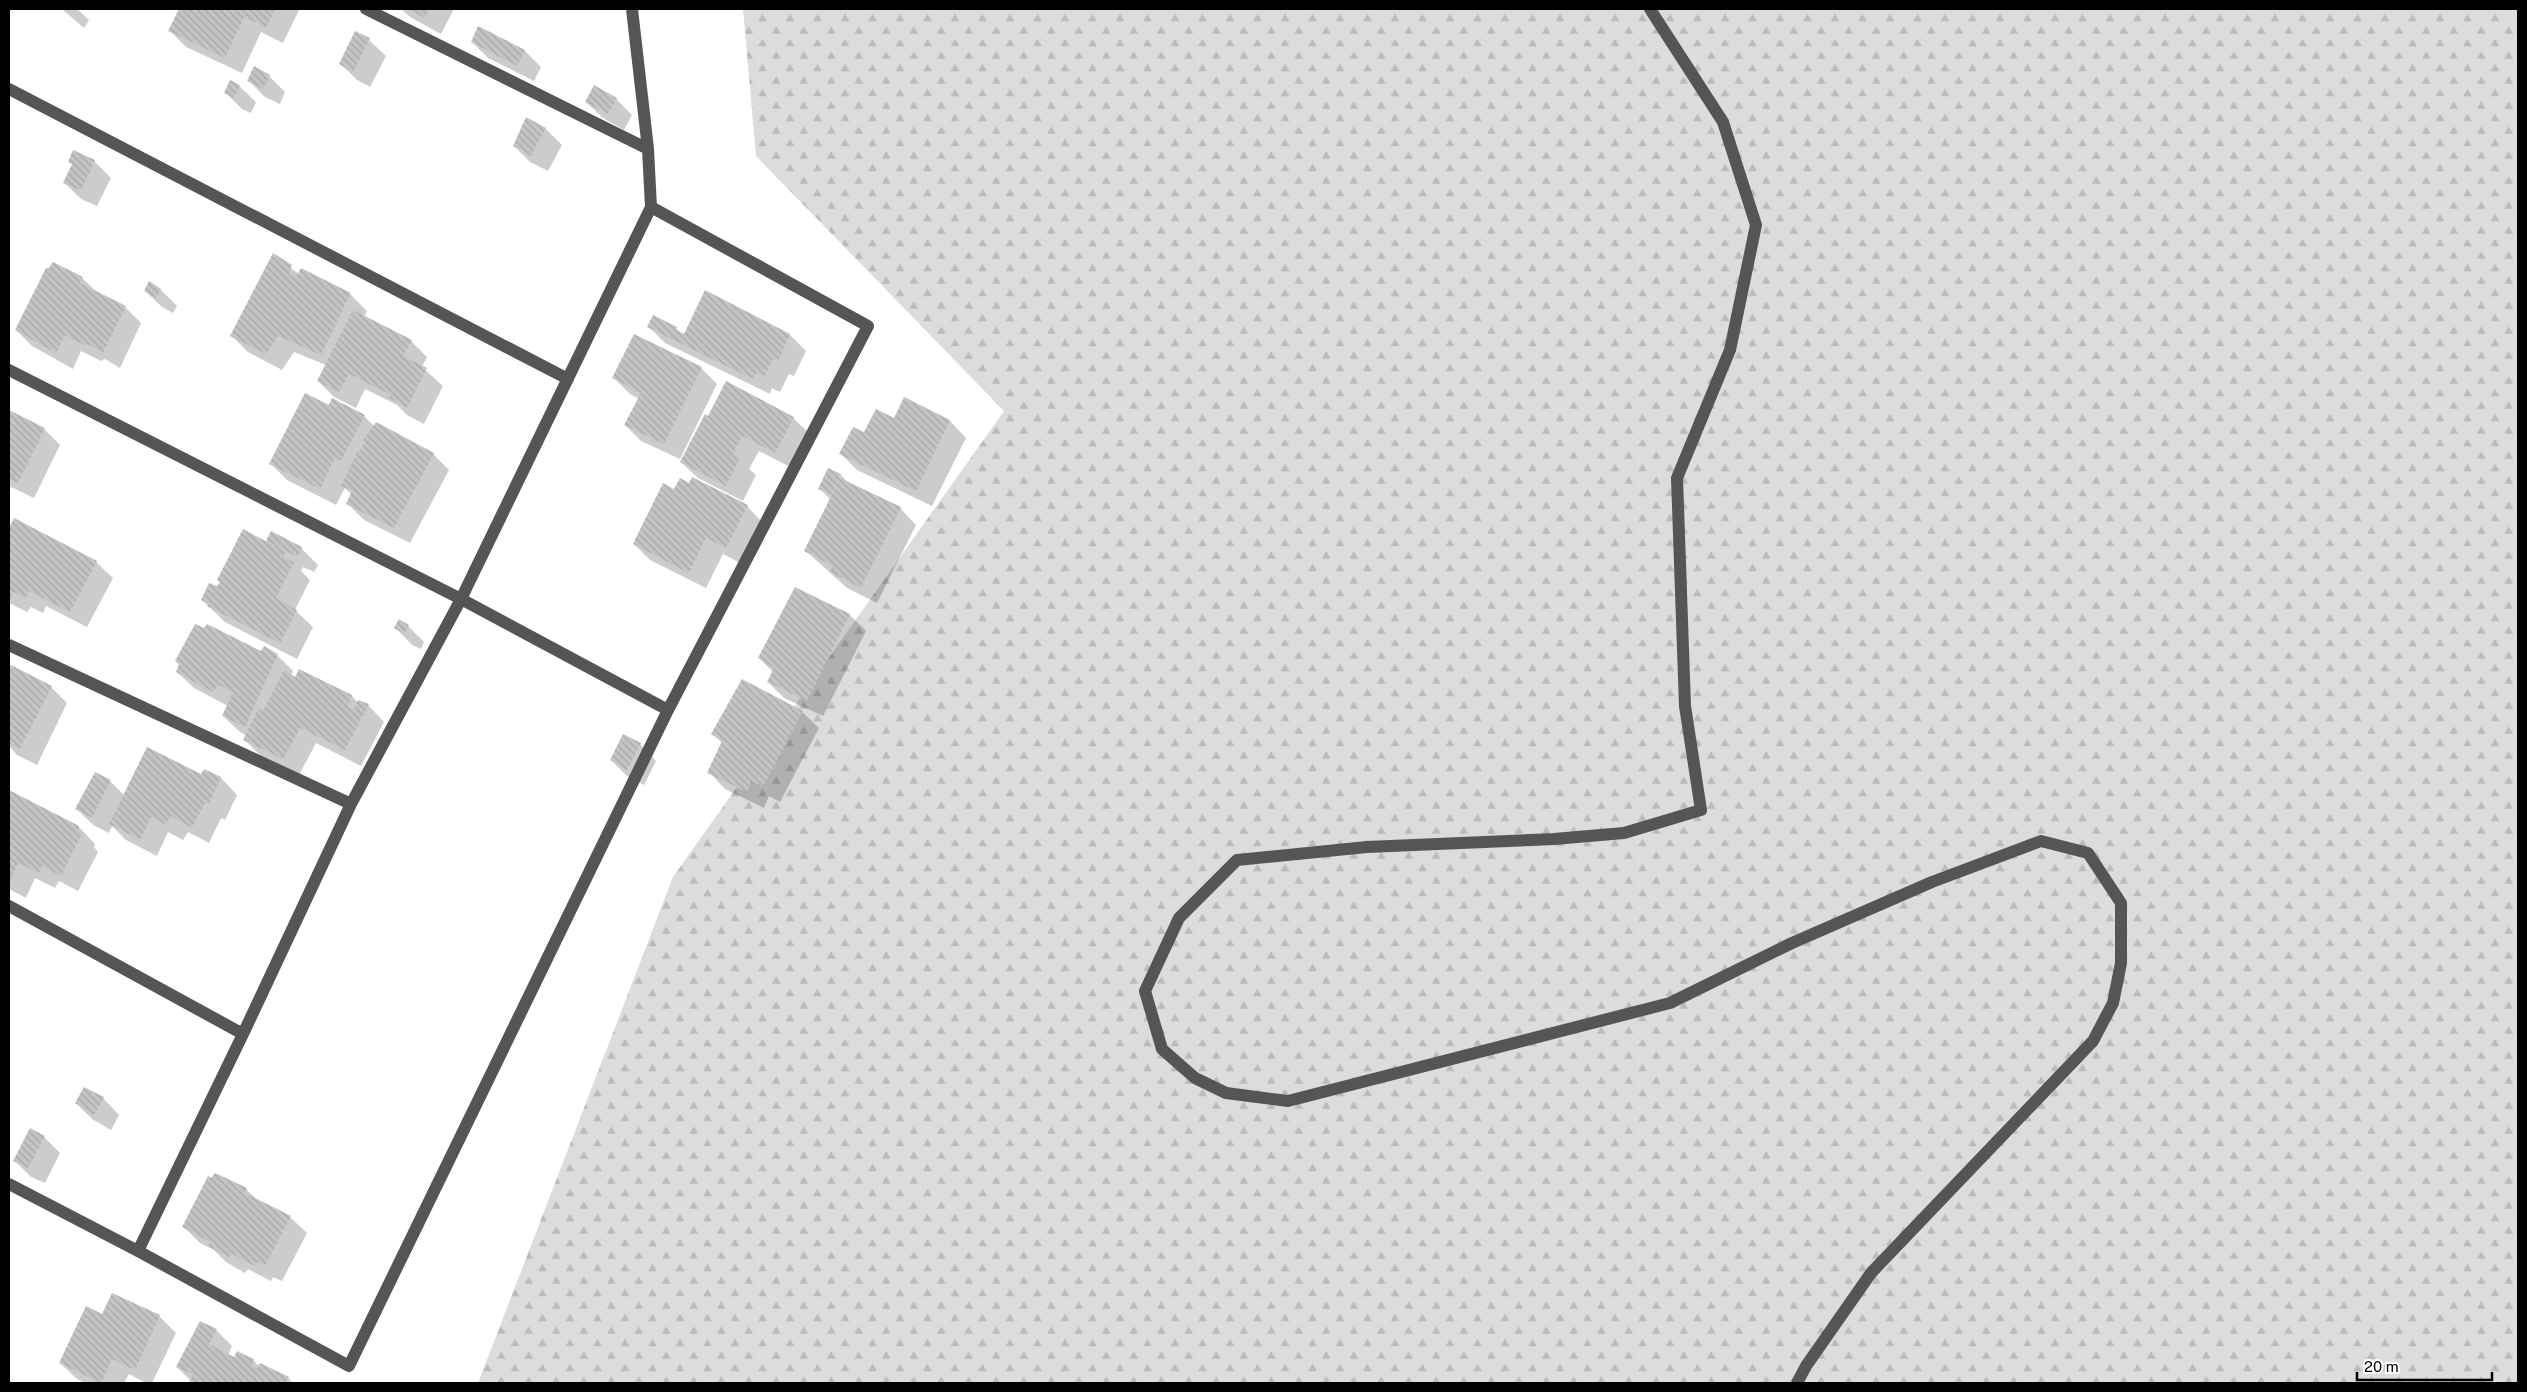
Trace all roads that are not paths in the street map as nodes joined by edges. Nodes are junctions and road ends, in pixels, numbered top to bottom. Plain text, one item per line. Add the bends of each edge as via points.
1 (366, 9) edge
2 (632, 9) edge
3 (1650, 9) edge
4 (9, 89) edge
5 (648, 149) junction
6 (651, 207) junction
7 (9, 370) edge
8 (568, 379) junction
9 (461, 599) junction
10 (9, 645) edge
11 (668, 710) junction
12 (351, 804) junction
13 (9, 906) edge
14 (243, 1034) junction
15 (9, 1184) edge
16 (138, 1251) junction
17 (1797, 1383) edge

1 - 5 street
2 - 5 street
3 - 17 street via 1723,122 1756,225 1730,350 1676,478 1685,706 1701,810 1624,833 1367,847 1237,860 1178,918 1145,991 1162,1049 1195,1078 1226,1093 1288,1101 1670,1004 1800,940 1932,882 2041,841 2088,853 2121,903 2121,963 2113,1004 2093,1041 1871,1273
4 - 8 street
5 - 6 street
6 - 8 street
6 - 11 street via 868,326
7 - 9 street
8 - 9 street
9 - 11 street
9 - 12 street
10 - 12 street
11 - 16 street via 349,1366
12 - 14 street
13 - 14 street
14 - 16 street
15 - 16 street

